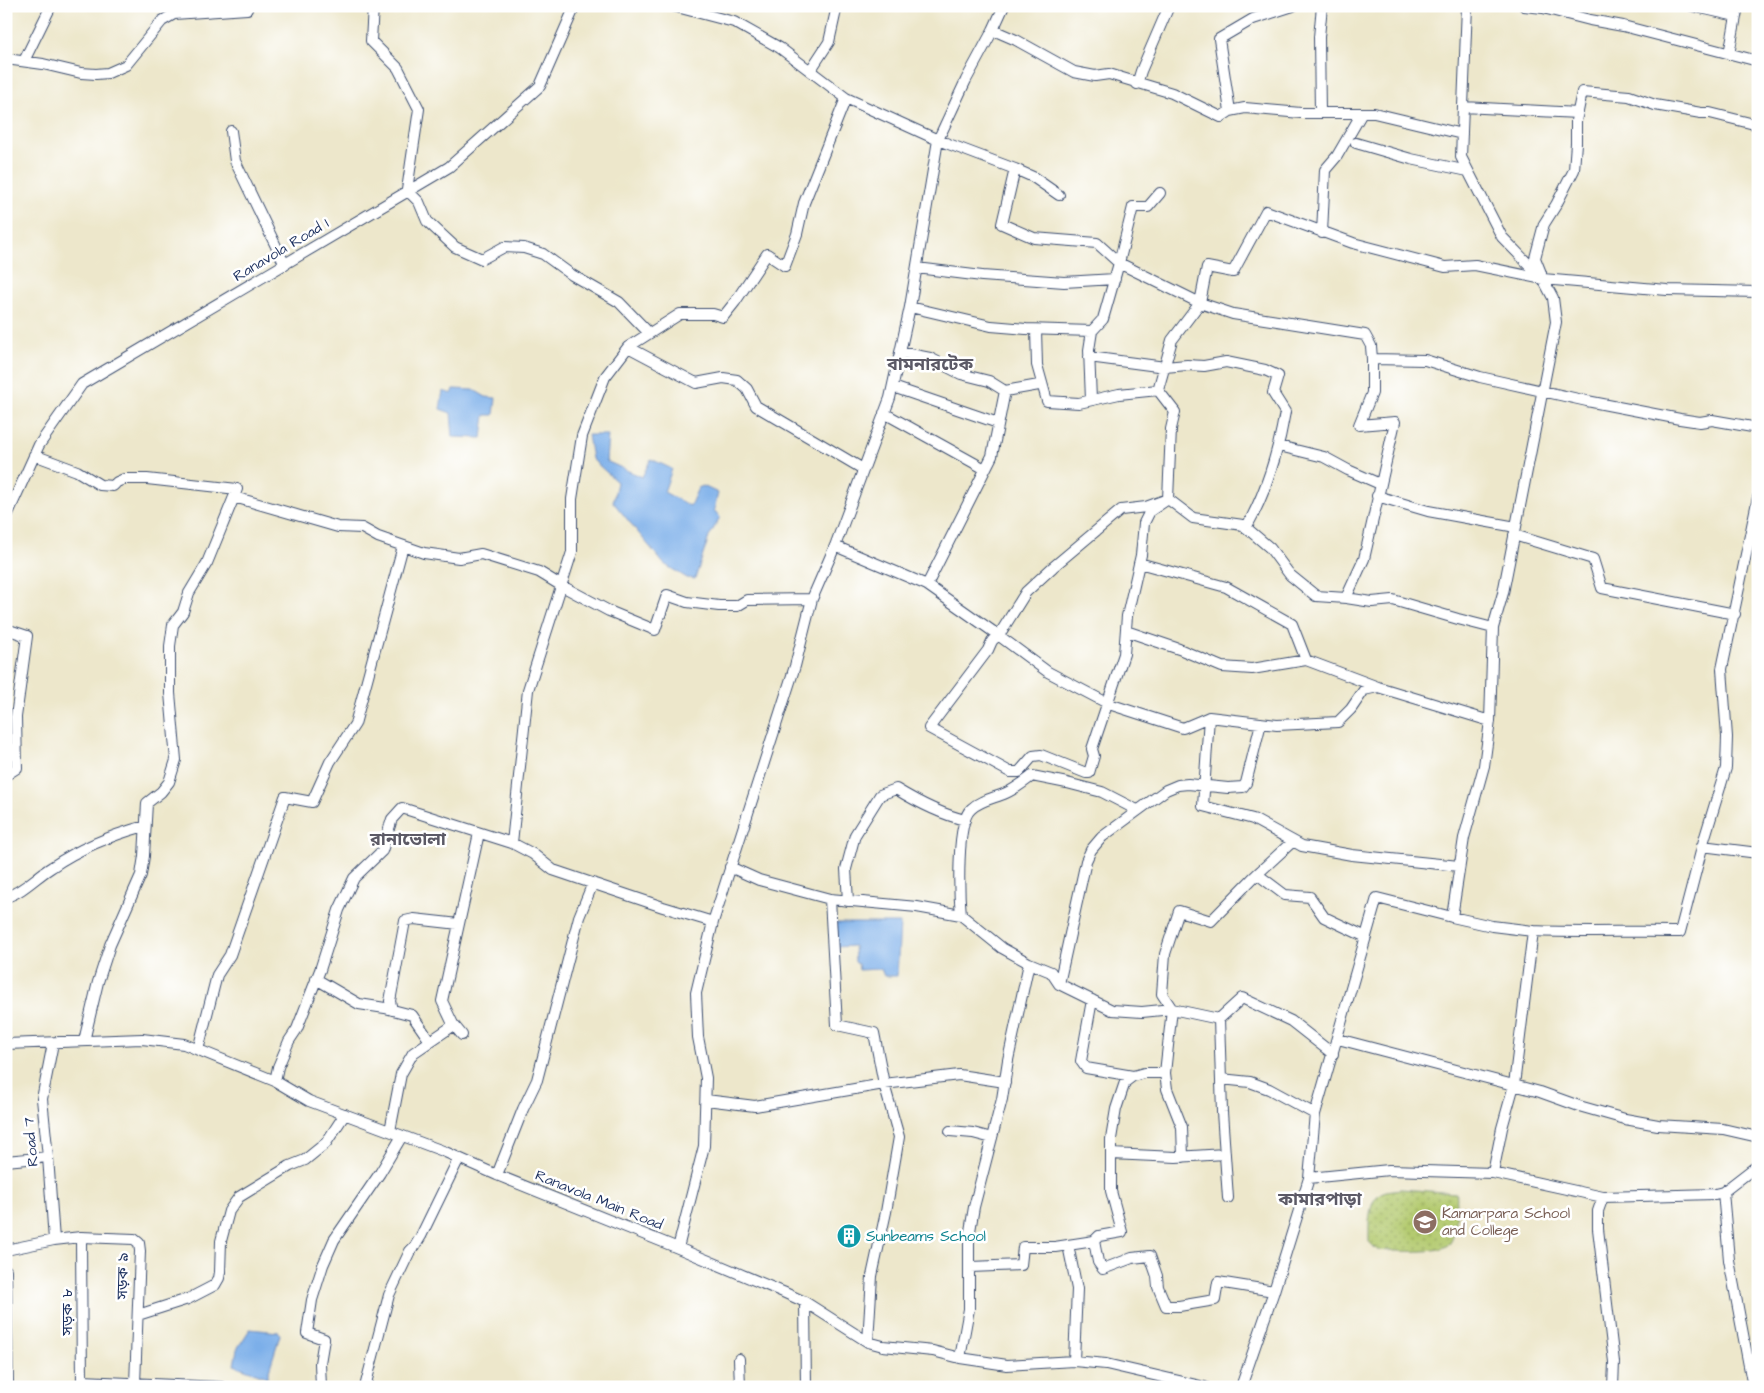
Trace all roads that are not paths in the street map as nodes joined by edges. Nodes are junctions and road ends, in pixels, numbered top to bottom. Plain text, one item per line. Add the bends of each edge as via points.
1 (51, 6) edge
2 (248, 6) edge
3 (373, 6) edge
4 (575, 6) edge
5 (673, 6) edge
6 (837, 6) edge
7 (1004, 6) edge
8 (1169, 6) edge
9 (1292, 6) edge
10 (1322, 6) edge
11 (1467, 6) edge
12 (1524, 6) edge
13 (1692, 6) edge
14 (1737, 11) edge
15 (993, 30) junction
16 (1729, 54) junction
17 (6, 58) edge
18 (24, 61) junction
19 (1758, 61) edge
20 (810, 71) junction
21 (1137, 84) junction
22 (846, 98) junction
23 (1463, 107) junction
24 (1230, 111) junction
25 (1320, 113) junction
26 (1578, 113) junction
27 (1362, 114) junction
28 (1758, 125) edge
29 (231, 131) dead end
30 (1462, 134) junction
31 (938, 140) junction
32 (1356, 143) dead end
33 (1015, 169) junction
34 (1468, 171) junction
35 (407, 190) junction
36 (1160, 193) dead end
37 (1059, 195) dead end
38 (1322, 232) junction
39 (1119, 262) junction
40 (286, 265) junction
41 (917, 268) junction
42 (1114, 279) junction
43 (1543, 279) junction
44 (1758, 292) edge
45 (1200, 303) junction
46 (910, 307) junction
47 (1036, 330) junction
48 (1092, 331) junction
49 (649, 333) junction
50 (628, 347) junction
51 (900, 352) junction
52 (1089, 357) junction
53 (1372, 359) junction
54 (1165, 367) junction
55 (1039, 385) dead end
56 (893, 388) junction
57 (1158, 390) junction
58 (1005, 391) junction
59 (1543, 391) junction
60 (1091, 400) junction
61 (884, 414) junction
62 (998, 423) junction
63 (1758, 428) edge
64 (1279, 446) junction
65 (34, 455) junction
66 (863, 469) junction
67 (985, 469) junction
68 (1380, 484) junction
69 (1377, 496) junction
70 (234, 497) junction
71 (1758, 497) edge
72 (1168, 499) junction
73 (6, 518) edge
74 (1246, 528) junction
75 (1515, 531) junction
76 (403, 546) junction
77 (835, 546) junction
78 (1139, 563) junction
79 (927, 585) junction
80 (562, 586) junction
81 (1346, 598) junction
82 (812, 599) junction
83 (1735, 614) junction
84 (1493, 628) junction
85 (6, 629) edge
86 (1126, 631) junction
87 (998, 635) junction
88 (1306, 660) junction
89 (1378, 687) junction
90 (1109, 704) junction
91 (1209, 717) junction
92 (1490, 721) junction
93 (1261, 723) junction
94 (6, 775) edge
95 (1205, 785) junction
96 (1137, 810) junction
97 (965, 820) junction
98 (145, 826) junction
99 (479, 833) junction
100 (1293, 841) junction
101 (512, 843) junction
102 (1702, 846) junction
103 (1758, 853) edge
104 (1459, 866) junction
105 (730, 867) junction
106 (1257, 874) junction
107 (593, 883) junction
108 (6, 897) edge
109 (830, 899) junction
110 (848, 901) junction
111 (961, 915) junction
112 (1452, 917) junction
113 (713, 922) junction
114 (459, 924) junction
115 (1534, 932) junction
116 (1366, 937) junction
117 (1029, 963) junction
118 (316, 979) junction
119 (1059, 984) junction
120 (1092, 1000) junction
121 (1172, 1008) junction
122 (392, 1010) junction
123 (1219, 1020) junction
124 (454, 1025) junction
125 (462, 1036) dead end
126 (1338, 1039) junction
127 (84, 1041) junction
128 (430, 1041) junction
129 (53, 1042) junction
130 (6, 1044) edge
131 (198, 1050) junction
132 (1333, 1054) junction
133 (1165, 1073) junction
134 (1133, 1076) junction
135 (1221, 1078) junction
136 (275, 1080) junction
137 (1005, 1082) junction
138 (884, 1084) junction
139 (1514, 1085) junction
140 (706, 1100) junction
141 (345, 1114) junction
142 (1315, 1114) junction
143 (390, 1131) junction
144 (950, 1131) dead end
145 (402, 1136) junction
146 (1758, 1137) edge
147 (992, 1138) junction
148 (1112, 1154) junction
149 (1225, 1154) junction
150 (48, 1157) junction
151 (1183, 1157) junction
152 (459, 1158) junction
153 (6, 1161) edge
154 (1758, 1165) edge
155 (1493, 1173) junction
156 (497, 1176) junction
157 (1309, 1178) junction
158 (1723, 1192) junction
159 (1603, 1197) junction
160 (1228, 1198) dead end
161 (81, 1237) junction
162 (54, 1240) junction
163 (1094, 1241) junction
164 (1068, 1245) junction
165 (678, 1248) junction
166 (6, 1250) edge
167 (970, 1268) junction
168 (6, 1270) edge
169 (1274, 1290) junction
170 (805, 1302) junction
171 (138, 1315) junction
172 (868, 1342) junction
173 (960, 1358) junction
174 (739, 1359) dead end
175 (1074, 1361) junction
176 (82, 1384) edge
177 (135, 1384) junction
178 (1182, 1384) edge
179 (8, 1387) edge
180 (222, 1387) edge
181 (320, 1387) edge
182 (365, 1387) edge
183 (740, 1387) edge
184 (806, 1387) edge
185 (1205, 1387) edge
186 (1241, 1387) edge
187 (1613, 1387) edge
188 (1753, 1387) edge

1 - 18 street
2 - 18 street via 247,9 174,14 162,21 126,65 108,72 81,73
3 - 35 street via 371,41 398,68 418,109
4 - 35 street, Ranavola Road 1 via 540,86 450,167
5 - 20 street via 734,22 780,48
6 - 20 street via 829,42
7 - 15 street
8 - 21 street
9 - 24 street via 1253,20 1219,39
10 - 25 street
11 - 23 street
12 - 16 street via 1624,26
13 - 14 street
14 - 16 street
15 - 21 street via 1074,72 1094,76 1108,74
15 - 31 street
16 - 19 street
17 - 18 street
20 - 22 street
21 - 24 street via 1172,93 1221,117
22 - 31 street
22 - 49 street via 804,203 785,266 766,254 723,317 680,314
23 - 26 street
23 - 30 street
24 - 25 street via 1258,108
25 - 27 street
26 - 28 street via 1582,92 1605,93
26 - 43 street via 1574,170 1544,224 1535,258
27 - 30 street via 1374,113
27 - 38 street via 1338,156 1325,170
29 - 40 street via 235,161
30 - 34 street via 1461,157
31 - 33 street
31 - 41 street
32 - 34 street
33 - 37 street
33 - 39 street via 1002,224 1034,238 1097,243
34 - 43 street via 1502,237
35 - 40 street, Ranavola Road 1
35 - 49 street via 419,202 427,221 455,247 482,259 504,247 524,248 543,254 619,302
36 - 39 street via 1148,207 1133,207
38 - 43 street via 1445,267 1475,265
38 - 45 street via 1266,211 1233,272 1207,267
39 - 42 street
39 - 45 street
40 - 65 street, Ranavola Road 1 via 82,384
41 - 42 street via 1064,282
41 - 46 street
42 - 48 street via 1103,319
43 - 44 street via 1667,290
43 - 59 street via 1552,298 1556,322
45 - 53 street via 1233,314 1365,335 1371,346
45 - 54 street via 1172,340
46 - 47 street via 991,326
46 - 51 street
47 - 48 street
47 - 60 street via 1037,364 1047,401 1079,403
48 - 52 street
49 - 50 street
50 - 66 street via 696,383 723,378 737,380 747,389 756,406
50 - 80 street via 605,377 582,436 572,499 572,552
51 - 56 street
51 - 58 street via 930,358 961,374 989,381
52 - 54 street
52 - 60 street
53 - 59 street via 1425,360 1480,378
53 - 68 street via 1372,393 1358,425 1395,422
54 - 57 street
54 - 64 street via 1226,362 1278,376 1273,394 1285,412
55 - 58 street
56 - 61 street
56 - 62 street
57 - 60 street
57 - 72 street via 1175,412 1171,429
58 - 62 street
59 - 63 street via 1680,419 1712,420
59 - 75 street
61 - 66 street
61 - 67 street
62 - 67 street via 992,456
64 - 68 street via 1324,457
64 - 74 street via 1260,504
65 - 70 street via 77,471 100,485 113,486 124,479 147,479 237,489
65 - 73 street, Ranavola Road 1
66 - 77 street
67 - 79 street
68 - 69 street
69 - 75 street
69 - 81 street via 1364,559
70 - 76 street via 338,527 362,528
70 - 98 street via 207,563 189,593 183,612 173,625 170,693 176,760 169,782 146,803
71 - 83 street
72 - 74 street via 1193,518
72 - 78 street via 1150,511 1144,522
72 - 87 street via 1146,507 1121,510 1026,592
74 - 81 street via 1270,548 1290,575 1316,596
75 - 83 street via 1593,559 1602,588
75 - 84 street
76 - 80 street via 459,558 481,554 539,572
76 - 131 street via 355,724 330,762 312,802 285,797 230,954 217,975
77 - 79 street
77 - 82 street
78 - 86 street
78 - 88 street via 1226,587 1292,624
79 - 87 street
80 - 82 street via 655,630 668,595 687,602 719,606 737,606 747,600
80 - 101 street via 528,690
81 - 84 street via 1372,602 1393,600
82 - 105 street via 795,666
83 - 102 street via 1722,669 1726,768
84 - 92 street
85 - 94 street via 27,636 16,717 18,768
86 - 88 street via 1222,667 1252,669
86 - 90 street via 1124,654
87 - 90 street via 1048,672
87 - 90 street via 929,728 1010,772 1019,772 1033,756 1041,755 1088,773 1094,756 1092,749
88 - 89 street
89 - 92 street
89 - 93 street via 1364,690 1338,722
90 - 91 street via 1183,728
91 - 93 street
91 - 95 street
92 - 104 street via 1484,766
93 - 95 street via 1243,787
95 - 96 street via 1178,785
95 - 100 street via 1202,806 1252,819
96 - 97 street via 1102,792 1032,776 1006,793 989,798 971,809
96 - 119 street via 1090,850
97 - 110 street via 943,815 896,789 880,795 855,835 846,869
97 - 111 street via 959,882
98 - 108 street via 87,846
98 - 127 street via 141,875 110,945
99 - 101 street
99 - 114 street
99 - 118 street via 402,808 392,819 382,851 354,878 339,910
100 - 104 street via 1302,846 1352,856
100 - 106 street
101 - 107 street via 553,870
102 - 103 street
102 - 115 street via 1680,932
104 - 112 street
105 - 109 street via 759,880
105 - 113 street
106 - 116 street via 1285,895 1310,897 1324,917
106 - 121 street via 1211,921 1179,911 1165,954 1162,994
107 - 113 street
107 - 156 street via 578,917 537,1080
109 - 110 street
109 - 138 street via 837,1025 874,1033
110 - 111 street via 918,907
111 - 117 street via 1002,948
112 - 115 street
112 - 116 street via 1377,898
113 - 140 street via 696,994
114 - 122 street via 414,918 405,921 390,1001
114 - 124 street via 442,1001
115 - 139 street
116 - 126 street
117 - 119 street via 1051,972
117 - 137 street
118 - 122 street via 359,1004
118 - 136 street
119 - 120 street
120 - 121 street via 1112,1010 1142,1012
120 - 134 street via 1081,1060 1086,1068
121 - 123 street
121 - 133 street
122 - 128 street via 412,1016
123 - 132 street via 1242,998 1292,1022
123 - 135 street
124 - 125 street
124 - 128 street
126 - 132 street
126 - 139 street
127 - 129 street, Ranavola Main Road
127 - 131 street, Ranavola Main Road via 142,1039 184,1044
128 - 143 street via 413,1053 401,1074
129 - 130 street, Ranavola Main Road
129 - 150 street, Road 7 via 42,1092
131 - 136 street, Ranavola Main Road
132 - 142 street
133 - 134 street
133 - 151 street via 1167,1089 1182,1128
134 - 148 street via 1125,1082 1116,1109
135 - 142 street via 1250,1082 1269,1089
135 - 149 street
136 - 141 street, Ranavola Main Road via 309,1101
137 - 138 street via 959,1075
137 - 147 street
138 - 140 street via 755,1106
138 - 172 street via 899,1137 872,1276
139 - 146 street via 1625,1118 1658,1125 1724,1129
139 - 155 street
140 - 165 street via 704,1146
141 - 143 street, Ranavola Main Road
141 - 171 street via 326,1143 305,1160 239,1197 229,1212 223,1233 219,1278 214,1285 188,1298
142 - 157 street
143 - 145 street, Ranavola Main Road
144 - 147 street
145 - 152 street, Ranavola Main Road
145 - 181 street via 334,1240 322,1266 307,1328 307,1333 324,1339
147 - 167 street via 974,1207 969,1237
148 - 151 street
148 - 163 street via 1111,1191 1122,1232 1098,1236
149 - 151 street
149 - 160 street
150 - 153 street
150 - 162 street, Road 7
152 - 156 street, Ranavola Main Road
152 - 182 street via 389,1295
154 - 158 street
155 - 157 street via 1389,1170
155 - 159 street
156 - 165 street, Ranavola Main Road
157 - 169 street
158 - 159 street
158 - 188 street via 1729,1260
159 - 187 street via 1598,1212 1598,1229 1614,1362
161 - 162 street, সড়ক ৯
161 - 171 street, সড়ক ৯ via 134,1239 138,1243
161 - 176 street, সড়ক ৮
162 - 166 street, সড়ক ৯
163 - 164 street
163 - 169 street via 1098,1262 1103,1269 1132,1258 1150,1256 1166,1306 1215,1300 1218,1282
164 - 167 street via 1023,1247 1021,1265
164 - 175 street via 1077,1289
165 - 170 street, Ranavola Main Road
167 - 173 street via 969,1309
168 - 179 street
169 - 186 street
170 - 172 street, Ranavola Main Road
170 - 184 street
171 - 177 street, সড়ক ৯
172 - 173 street, Ranavola Main Road via 933,1350
173 - 175 street, Ranavola Main Road via 1007,1365
174 - 183 street
175 - 178 street, Ranavola Main Road via 1106,1364
176 - 177 street
177 - 180 street
178 - 185 street, Ranavola Main Road

